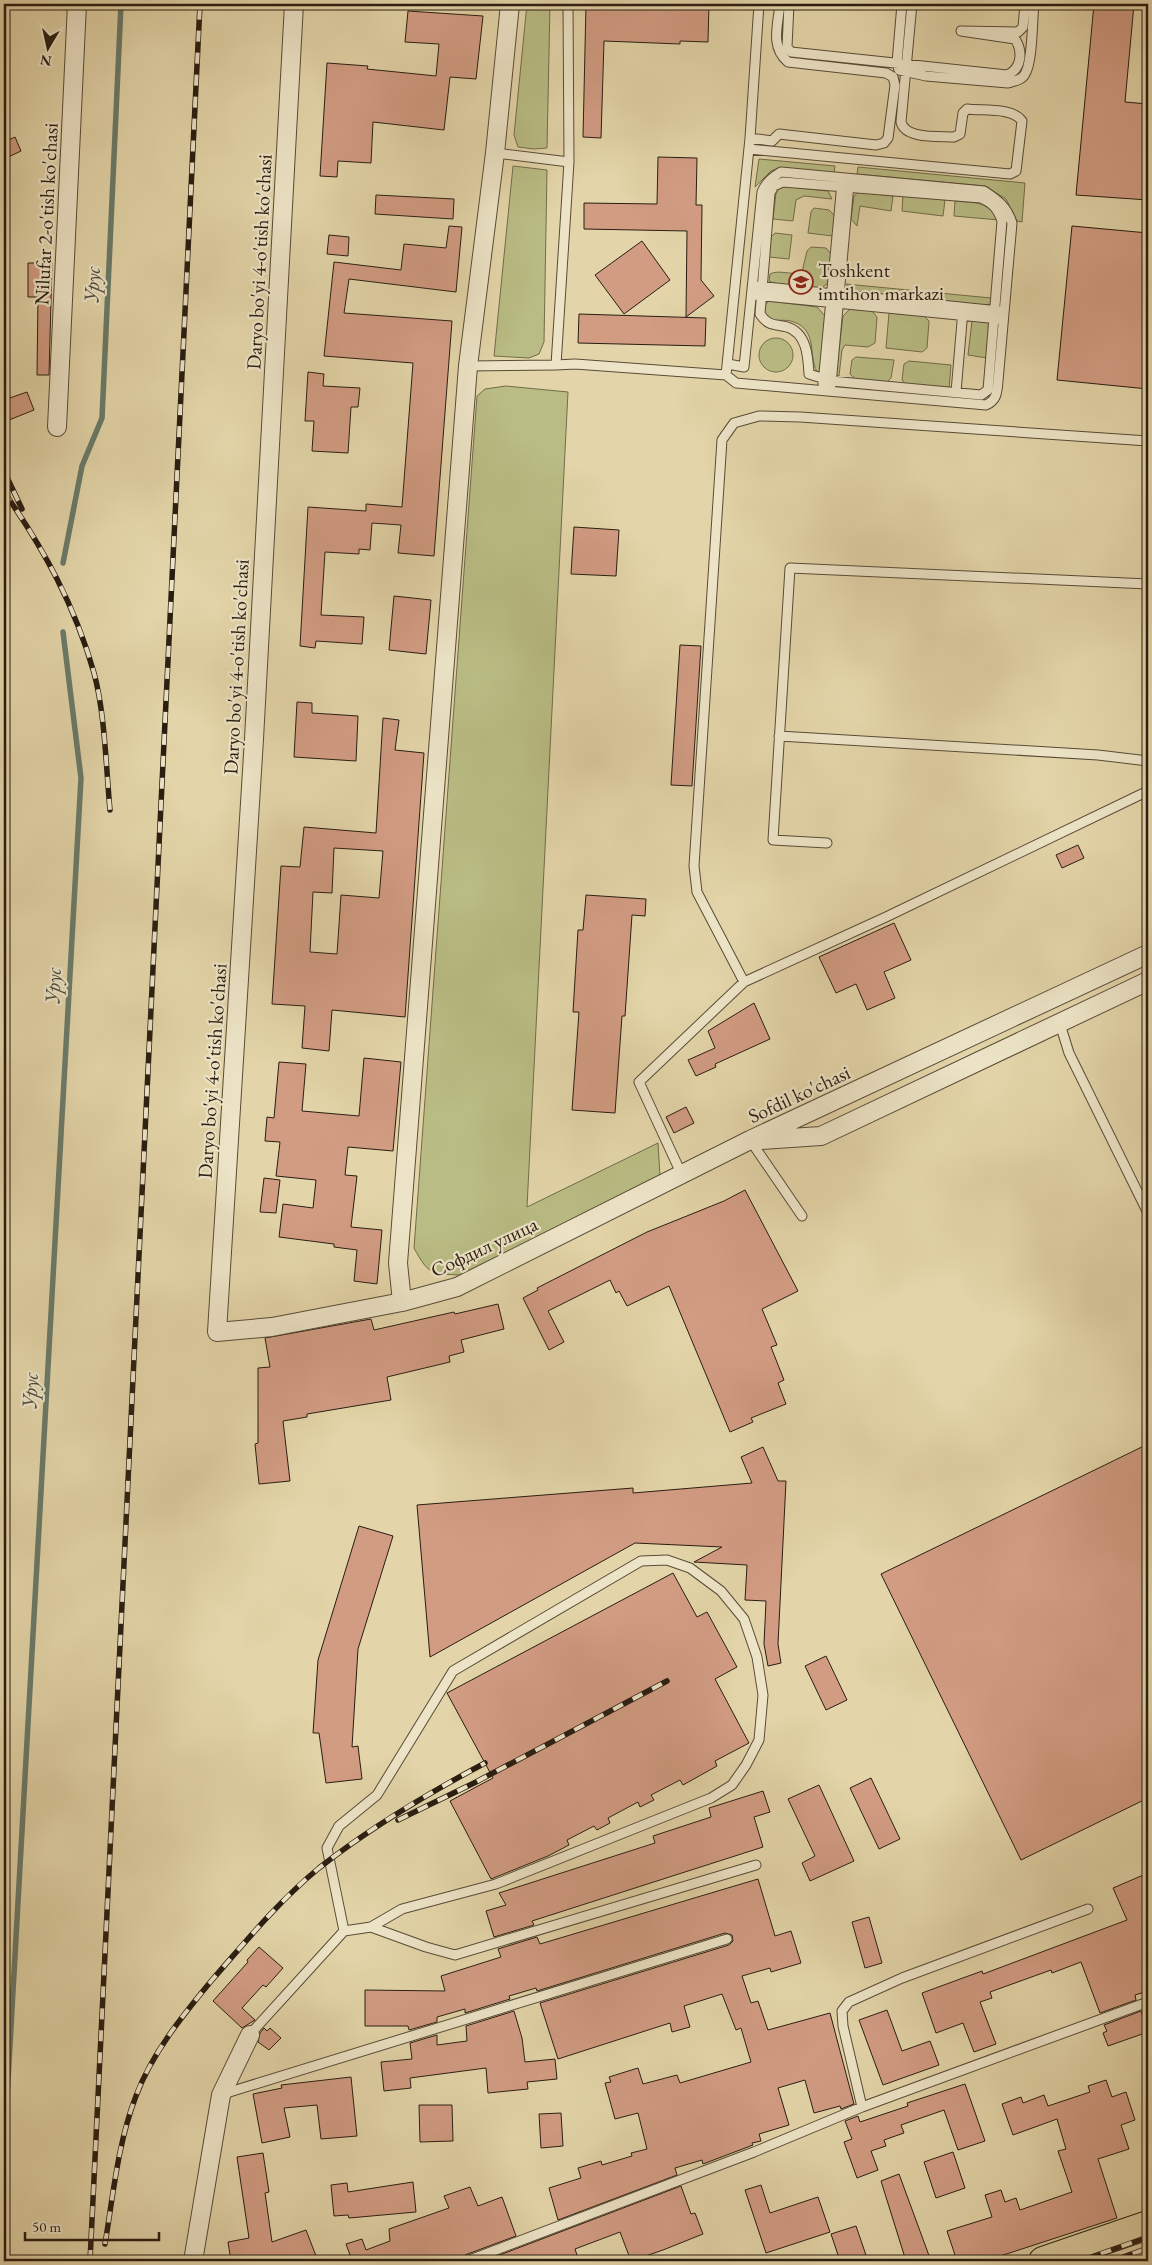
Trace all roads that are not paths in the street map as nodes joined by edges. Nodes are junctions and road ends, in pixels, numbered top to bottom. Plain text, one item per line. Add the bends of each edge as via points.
1 (77, 4) edge
2 (294, 4) edge
3 (510, 4) edge
4 (568, 4) edge
5 (760, 4) edge
6 (780, 4) edge
7 (789, 4) edge
8 (902, 4) edge
9 (912, 4) edge
10 (1025, 4) edge
11 (1034, 4) edge
12 (902, 67) junction
13 (750, 138) junction
14 (749, 149) junction
15 (495, 153) junction
16 (569, 162) junction
17 (845, 183) junction
18 (757, 291) junction
19 (835, 299) junction
20 (963, 312) junction
21 (999, 315) junction
22 (728, 364) junction
23 (556, 365) junction
24 (468, 366) junction
25 (726, 375) junction
26 (827, 380) junction
27 (826, 390) junction
28 (956, 392) junction
29 (57, 427) dead end
30 (1148, 441) edge
31 (1148, 584) edge
32 (779, 736) junction
33 (1148, 761) edge
34 (1148, 792) edge
35 (827, 843) dead end
36 (1148, 954) edge
37 (1148, 981) edge
38 (744, 982) junction
39 (1049, 1001) junction
40 (1060, 1024) junction
41 (750, 1140) junction
42 (681, 1174) junction
43 (1148, 1212) edge
44 (802, 1216) dead end
45 (402, 1302) junction
46 (217, 1332) joint
47 (756, 1866) dead end
48 (1088, 1909) dead end
49 (371, 1927) junction
50 (344, 1931) junction
51 (728, 1939) dead end
52 (1148, 2002) edge
53 (252, 2033) joint
54 (220, 2095) junction
55 (862, 2107) junction
56 (1148, 2225) edge
57 (193, 2261) edge
58 (467, 2261) edge
59 (1043, 2261) edge

1 - 29 street, Nilufar 2-o'tish ko'chasi
2 - 46 street, Daryo bo'yi 4-o'tish ko'chasi via 254,739
3 - 15 street
4 - 16 lane
5 - 13 lane
6 - 13 lane via 776,48 788,62 886,73 893,77 896,85 888,138 876,145 779,134 772,141
7 - 12 lane via 787,48 791,52
8 - 12 lane
9 - 12 lane
10 - 12 lane via 1023,27 1018,32 961,30 1016,38 1020,46 1018,66 1014,72 1007,75
11 - 12 lane via 1028,64 1025,75 1019,80 1008,83
12 - 14 lane via 902,128 909,133 954,137 960,134 963,113 967,109 1019,116 1022,121 1016,171 1010,174
13 - 14 lane
14 - 22 lane
15 - 16 lane
15 - 24 street
16 - 23 lane
17 - 18 lane via 781,172 764,186
17 - 19 lane
17 - 21 lane via 981,198 998,209 1002,221
18 - 19 lane
18 - 22 lane via 744,366
18 - 26 lane via 760,314 765,322 795,331 806,347 810,374
19 - 20 lane
19 - 26 lane
20 - 21 lane
20 - 28 lane
21 - 27 lane via 996,397 986,405
21 - 28 lane via 988,390 981,394
22 - 25 lane
23 - 24 lane
23 - 25 lane
24 - 45 street via 398,1263
25 - 27 lane via 736,382
26 - 27 lane
26 - 28 lane
30 - 38 lane via 759,416 734,424 722,440 694,866 697,892
31 - 32 lane via 790,568
32 - 33 lane via 1098,755
32 - 35 lane via 773,840
34 - 38 lane
36 - 39 street, Sofdil ko'chasi
37 - 40 street, Sofdil ko'chasi
38 - 42 lane via 639,1082
39 - 40 street
39 - 41 street, Sofdil ko'chasi
40 - 41 street, Sofdil ko'chasi via 821,1136
40 - 43 lane via 1070,1053
41 - 42 street, Софдил улица
41 - 44 lane
42 - 45 street, Софдил улица via 457,1287
45 - 46 street, Софдил улица via 272,1327
47 - 49 lane via 455,1955 426,1948
48 - 55 lane via 902,1978 849,2002 842,2011 843,2026
49 - 50 lane
49 - 50 lane via 402,1909 496,1884 711,1798 732,1786 759,1740 763,1695 757,1657 744,1619 721,1591 690,1568 667,1560 641,1561 453,1671 377,1795 339,1826 327,1848
50 - 53 lane
51 - 54 lane
52 - 55 lane
53 - 54 street
54 - 57 street
55 - 58 lane via 754,2152
56 - 59 main road

